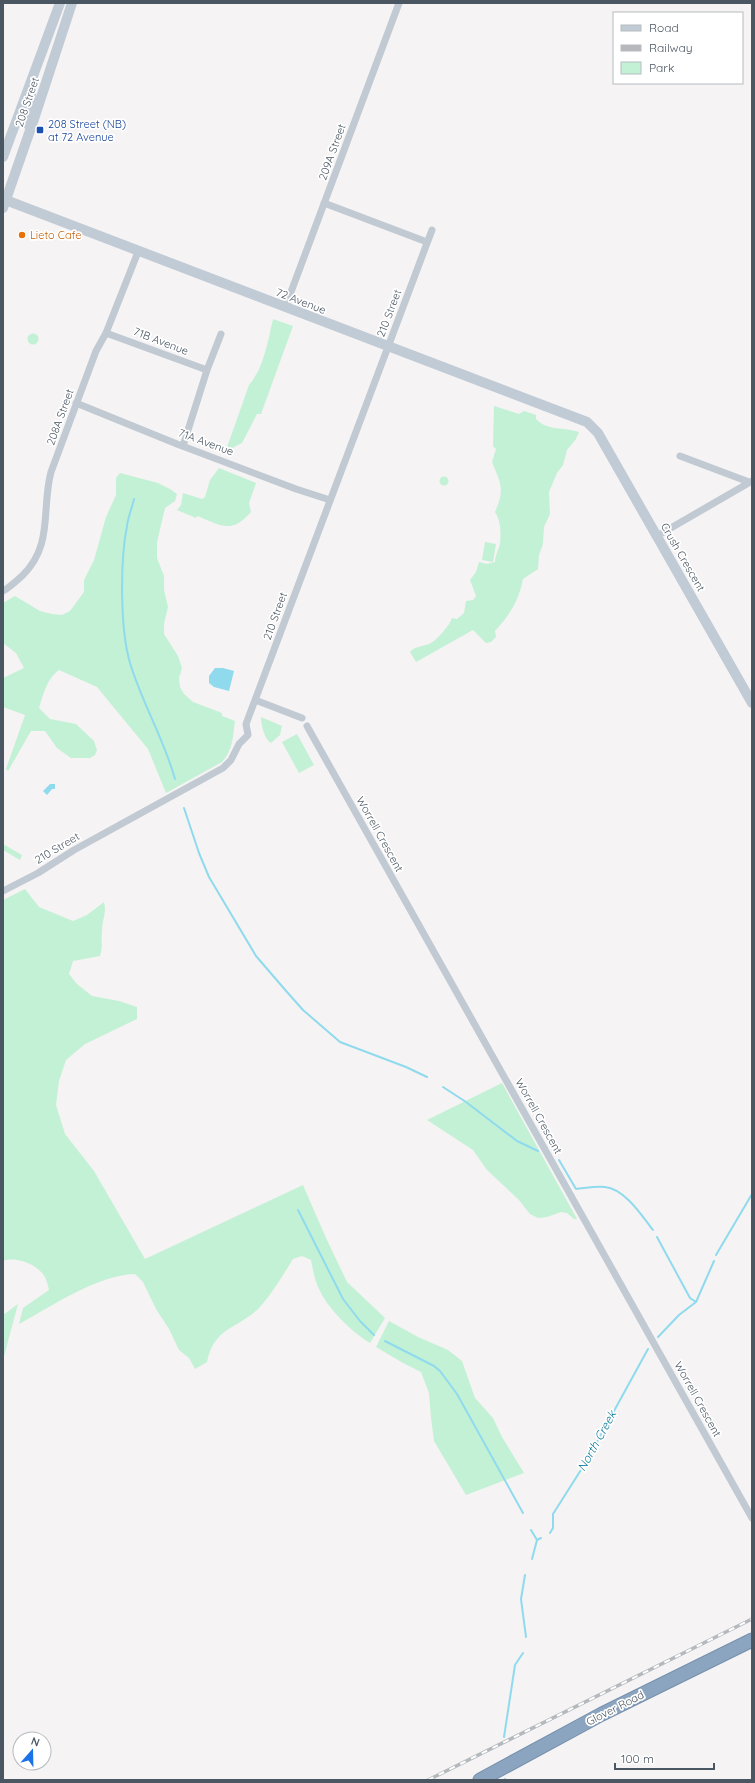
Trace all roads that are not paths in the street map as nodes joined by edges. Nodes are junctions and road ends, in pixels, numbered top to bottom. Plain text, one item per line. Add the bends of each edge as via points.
1 (60, 3) edge
2 (72, 3) edge
3 (399, 3) edge
4 (32, 76) junction
5 (3, 157) edge
6 (4, 203) edge
7 (324, 203) junction
8 (432, 230) dead end
9 (427, 242) junction
10 (138, 252) junction
11 (286, 308) junction
12 (106, 333) junction
13 (221, 334) dead end
14 (388, 347) junction
15 (207, 370) junction
16 (76, 403) junction
17 (591, 425) joint
18 (183, 446) junction
19 (680, 456) dead end
20 (751, 482) edge
21 (330, 500) junction
22 (656, 536) junction
23 (3, 591) edge
24 (255, 700) junction
25 (752, 703) edge
26 (302, 718) dead end
27 (307, 726) dead end
28 (3, 891) edge
29 (752, 1518) edge
30 (752, 1640) edge
31 (480, 1780) edge

1 - 4 main road, 208 Street
2 - 6 main road, 208 Street
3 - 7 street, 209A Street
4 - 5 main road, 208 Street
4 - 6 main road via 31,104 26,127 7,180
6 - 10 main road, 72 Avenue
7 - 9 street
7 - 11 street, 209A Street
8 - 9 street, 210 Street
9 - 14 street, 210 Street
10 - 11 main road, 72 Avenue
10 - 12 street, 208A Street
11 - 14 main road, 72 Avenue
12 - 15 street, 71B Avenue
12 - 16 street, 208A Street via 96,351
13 - 15 street
14 - 17 main road, 72 Avenue
14 - 21 street, 210 Street
15 - 18 street
16 - 18 street, 71A Avenue
16 - 23 street, 208A Street via 51,472 47,488 45,535 38,554 27,571
17 - 22 main road, Crush Crescent
18 - 21 street, 71A Avenue
19 - 20 street
20 - 22 street
21 - 24 street, 210 Street
22 - 25 main road, Crush Crescent
24 - 26 street
24 - 28 street, 210 Street via 246,724 248,735 223,768
27 - 29 street, Worrell Crescent
30 - 31 highway, Glover Road via 602,1714

